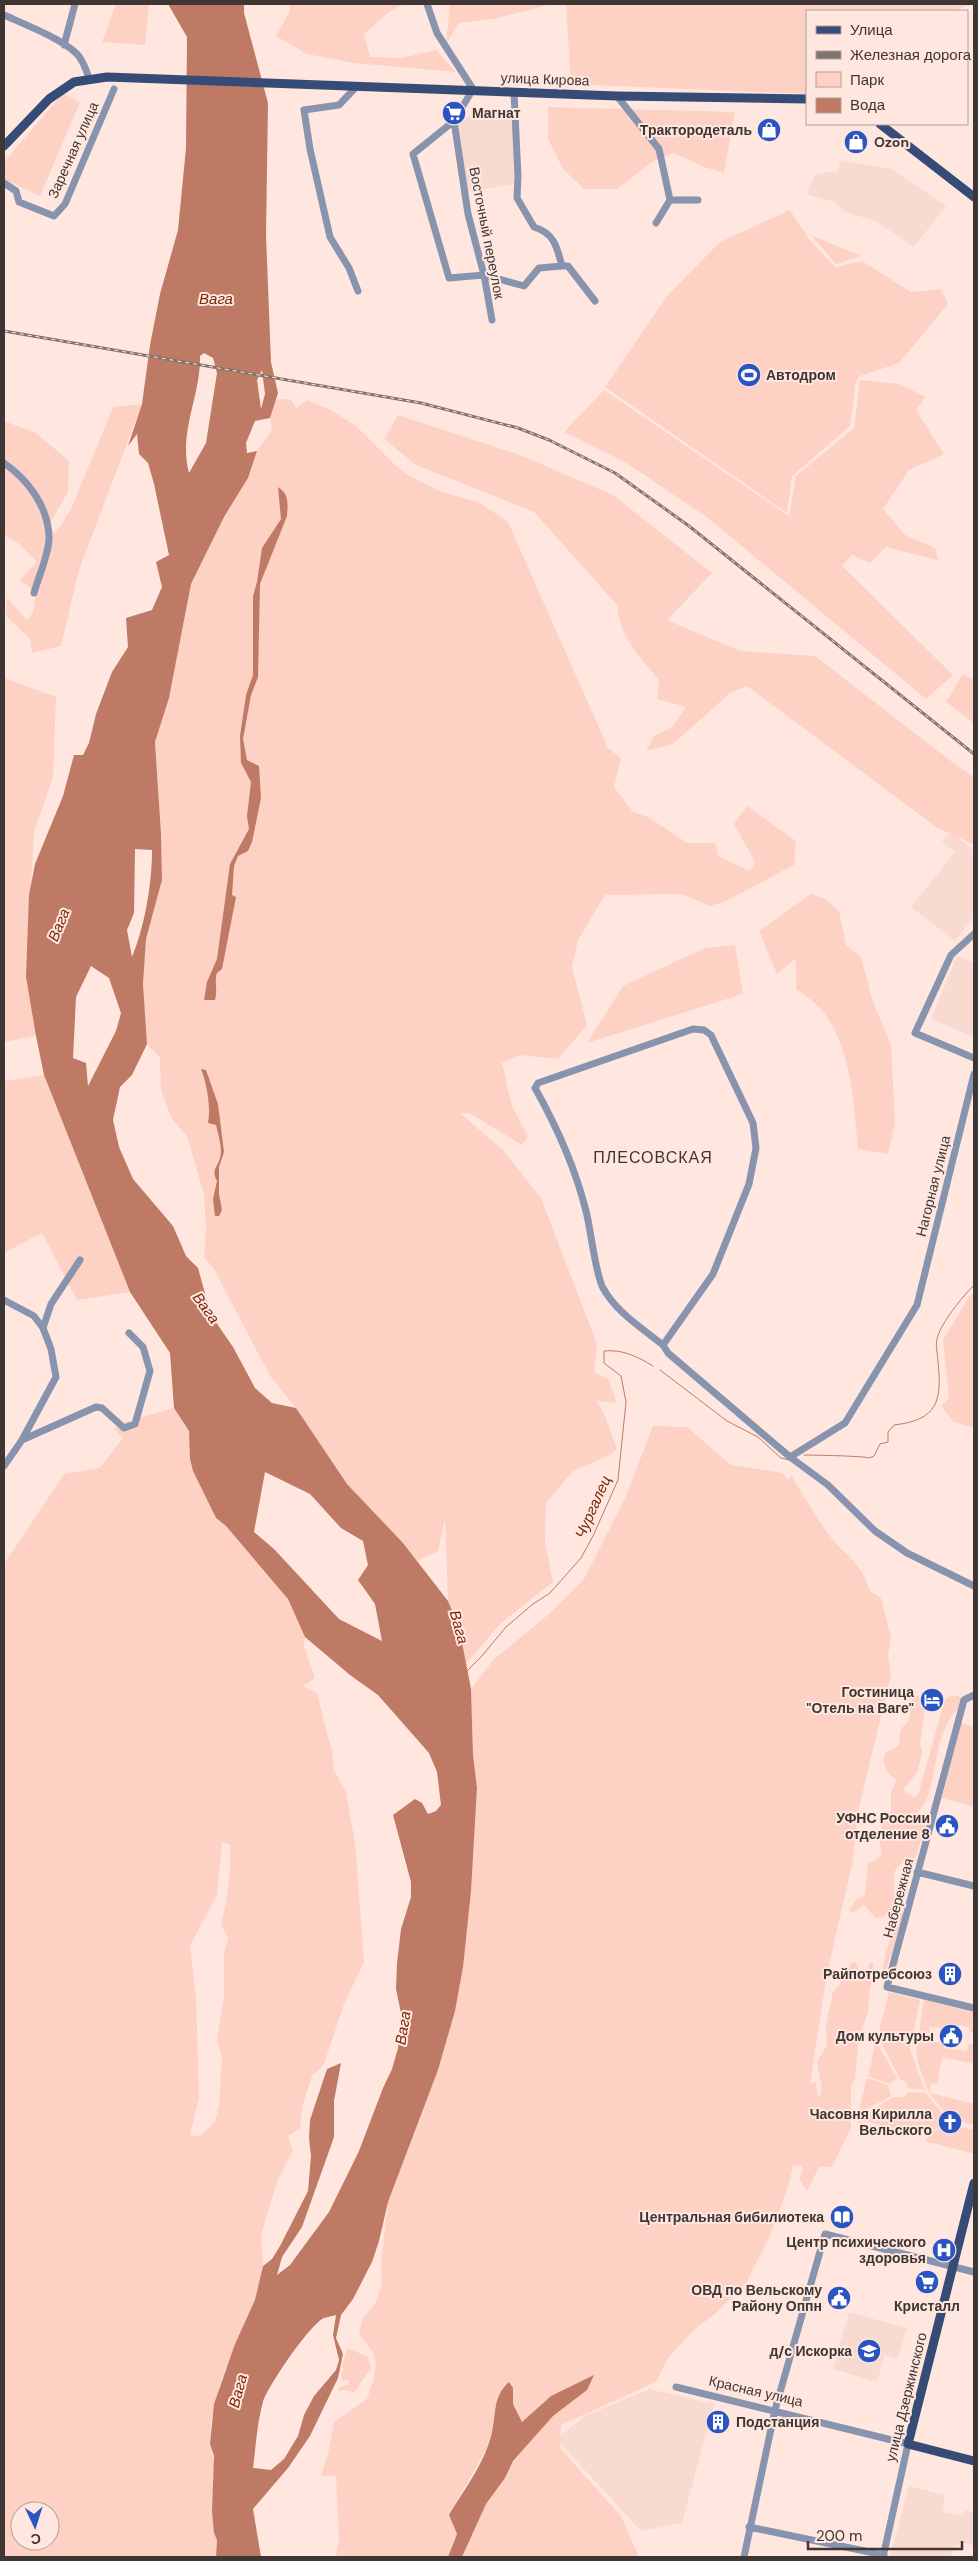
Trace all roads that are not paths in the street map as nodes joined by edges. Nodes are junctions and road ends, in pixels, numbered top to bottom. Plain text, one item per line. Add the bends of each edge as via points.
1 (75, 4) edge
2 (427, 4) edge
3 (4, 15) edge
4 (64, 45) junction
5 (89, 78) junction
6 (356, 87) junction
7 (114, 89) dead end
8 (473, 89) junction
9 (514, 92) junction
10 (617, 96) junction
11 (806, 99) edge
12 (454, 121) junction
13 (881, 125) edge
14 (4, 145) edge
15 (4, 183) edge
16 (974, 197) edge
17 (670, 200) junction
18 (698, 200) dead end
19 (656, 223) dead end
20 (562, 266) junction
21 (484, 275) junction
22 (358, 291) dead end
23 (595, 301) dead end
24 (492, 320) dead end
25 (4, 463) edge
26 (34, 593) dead end
27 (974, 934) edge
28 (974, 1058) edge
29 (974, 1074) edge
30 (80, 1260) dead end
31 (4, 1300) edge
32 (43, 1328) junction
33 (129, 1333) dead end
34 (663, 1346) junction
35 (22, 1440) junction
36 (4, 1450) edge
37 (12, 1452) junction
38 (790, 1457) junction
39 (4, 1466) edge
40 (974, 1586) edge
41 (974, 1695) edge
42 (917, 1872) junction
43 (974, 1886) edge
44 (974, 2008) edge
45 (974, 2182) edge
46 (952, 2266) junction
47 (974, 2272) edge
48 (676, 2387) dead end
49 (776, 2410) junction
50 (908, 2444) junction
51 (974, 2462) edge
52 (749, 2527) junction
53 (883, 2556) edge
54 (744, 2557) edge

1 - 4 street
2 - 8 street via 437,33
3 - 4 street
4 - 5 street via 77,53
5 - 6 main road, улица Кирова via 165,78
5 - 14 main road via 74,82 49,99
6 - 8 main road, улица Кирова
6 - 22 street via 339,105 304,110 330,237 349,268
7 - 15 street, Заречная улица via 65,204 54,216 19,202 16,192
8 - 9 main road, улица Кирова
8 - 12 street
9 - 10 main road, улица Кирова
9 - 20 street via 518,170 516,198 534,227 545,230 555,240
10 - 11 main road, улица Кирова
10 - 17 street via 659,149
12 - 21 street, Восточный переулок via 468,214
12 - 21 street via 413,154 449,278
13 - 16 main road
17 - 18 street
17 - 19 street
20 - 21 street via 539,268 524,286
20 - 23 street via 568,266
21 - 24 street, Восточный переулок
25 - 26 street via 17,473 40,501 46,519 50,538
27 - 28 street via 951,955 915,1033
29 - 38 street, Нагорная улица via 917,1305 845,1423
30 - 32 street via 51,1304
31 - 32 street via 34,1316
32 - 35 street via 56,1377
33 - 35 street via 143,1346 150,1372 135,1424 124,1428 102,1408 96,1407
34 - 34 street via 621,1312 603,1287 572,1164 535,1088 538,1083 611,1057 693,1029 704,1030 711,1035 753,1123 756,1148 749,1184 713,1274
34 - 38 street
35 - 37 street
36 - 37 street
37 - 39 street
38 - 40 street via 828,1485 875,1532 907,1553
41 - 42 street, Набережная via 964,1700
42 - 43 street
42 - 44 street, Набережная via 888,1987
45 - 46 main road, улица Дзержинского
46 - 47 street
46 - 49 street via 825,2234
46 - 50 main road, улица Дзержинского
48 - 49 street, Красная улица
49 - 50 street, Красная улица
49 - 52 street
50 - 51 main road, Красная улица
50 - 53 street, улица Дзержинского
52 - 53 street
52 - 54 street

